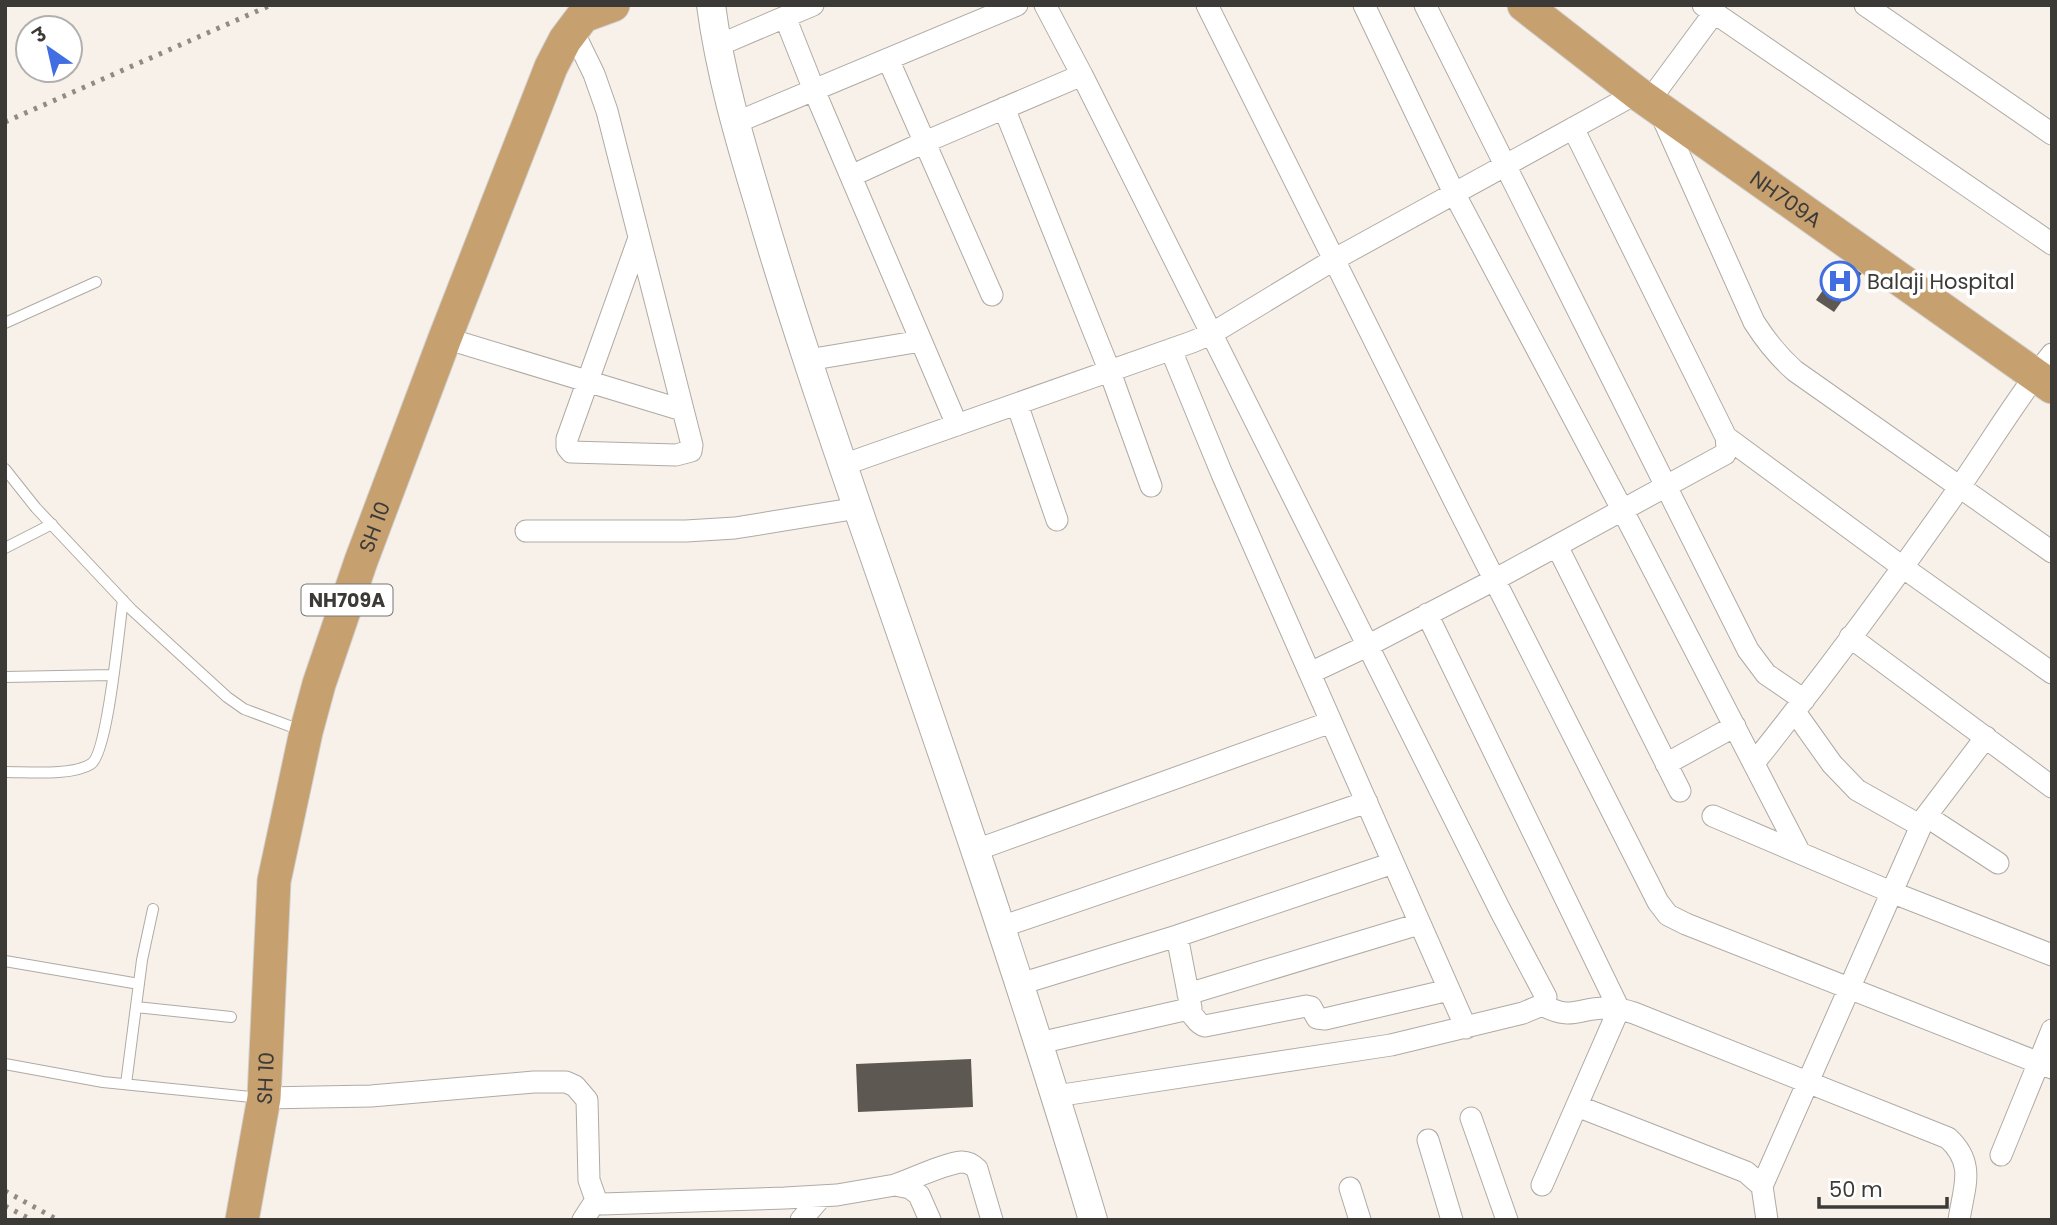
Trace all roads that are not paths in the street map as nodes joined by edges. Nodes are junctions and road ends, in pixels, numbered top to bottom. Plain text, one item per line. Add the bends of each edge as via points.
1 (711, 5) edge
2 (813, 5) edge
3 (1017, 5) edge
4 (1045, 5) edge
5 (1207, 5) edge
6 (1364, 5) edge
7 (1424, 5) edge
8 (1524, 5) edge
9 (1865, 5) edge
10 (1709, 9) edge
11 (589, 17) edge
12 (785, 17) junction
13 (717, 46) junction
14 (888, 60) junction
15 (1082, 75) junction
16 (814, 90) junction
17 (1647, 101) junction
18 (1004, 108) junction
19 (735, 123) junction
20 (1573, 128) junction
21 (2052, 134) edge
22 (925, 142) junction
23 (1505, 165) junction
24 (851, 177) junction
25 (1454, 193) junction
26 (639, 238) junction
27 (2052, 244) edge
28 (1335, 259) junction
29 (96, 282) dead end
30 (992, 295) dead end
31 (5, 323) edge
32 (1211, 334) junction
33 (445, 338) junction
34 (921, 341) junction
35 (1171, 350) junction
36 (808, 360) junction
37 (1110, 372) junction
38 (2046, 372) edge
39 (587, 381) junction
40 (1017, 404) junction
41 (682, 410) junction
42 (957, 425) junction
43 (1726, 437) junction
44 (843, 465) junction
45 (5, 469) edge
46 (1151, 486) dead end
47 (1667, 486) junction
48 (1960, 486) junction
49 (858, 508) junction
50 (1623, 511) junction
51 (1057, 520) dead end
52 (52, 524) junction
53 (526, 531) dead end
54 (1557, 546) junction
55 (5, 548) edge
56 (2052, 552) edge
57 (1902, 566) junction
58 (1494, 580) junction
59 (123, 600) junction
60 (1427, 614) junction
61 (1850, 637) junction
62 (1367, 646) junction
63 (1310, 673) junction
64 (2052, 673) edge
65 (113, 675) junction
66 (5, 677) edge
67 (1799, 706) junction
68 (1331, 722) junction
69 (1735, 726) junction
70 (306, 732) junction
71 (1986, 737) junction
72 (1754, 763) junction
73 (1666, 764) junction
74 (5, 772) edge
75 (2052, 787) edge
76 (1680, 791) dead end
77 (1367, 802) junction
78 (1713, 816) dead end
79 (1923, 821) junction
80 (976, 850) junction
81 (1800, 853) junction
82 (1393, 863) junction
83 (1998, 863) dead end
84 (1891, 892) junction
85 (153, 909) dead end
86 (1419, 925) junction
87 (1001, 927) junction
88 (1177, 936) junction
89 (2052, 955) edge
90 (5, 961) edge
91 (139, 984) junction
92 (1020, 984) junction
93 (1848, 988) junction
94 (1449, 990) junction
95 (1190, 1004) junction
96 (1542, 1004) junction
97 (136, 1007) junction
98 (1619, 1009) junction
99 (231, 1017) dead end
100 (1466, 1028) junction
101 (2052, 1030) edge
102 (1039, 1043) junction
103 (5, 1064) edge
104 (2045, 1066) edge
105 (1806, 1082) junction
106 (126, 1084) junction
107 (1056, 1096) junction
108 (264, 1098) junction
109 (1577, 1106) junction
110 (1471, 1118) dead end
111 (1428, 1140) dead end
112 (2000, 1155) dead end
113 (895, 1185) junction
114 (1542, 1185) dead end
115 (1762, 1186) junction
116 (1350, 1188) dead end
117 (822, 1196) junction
118 (596, 1200) junction
119 (242, 1220) edge
120 (583, 1220) edge
121 (801, 1220) edge
122 (930, 1220) edge
123 (992, 1220) edge
124 (1093, 1220) edge
125 (1360, 1220) edge
126 (1452, 1220) edge
127 (1507, 1220) edge
128 (1767, 1220) edge
129 (1959, 1220) edge

1 - 13 main road
2 - 12 street
3 - 14 street
4 - 15 street
5 - 28 street
6 - 25 street
7 - 23 street
8 - 17 highway, NH709A
9 - 21 street
10 - 17 street
10 - 27 street
11 - 26 street via 594,75
11 - 33 highway, SH 10 / NH709A via 551,67
12 - 13 street
12 - 16 street
13 - 19 main road
14 - 16 street
14 - 22 street
15 - 18 street
15 - 32 street
16 - 19 street
16 - 24 street
17 - 20 street
17 - 38 highway, NH709A
17 - 48 street via 1770,346 1795,371
18 - 22 street
18 - 37 street
19 - 36 main road
20 - 23 street
20 - 43 street
22 - 24 street
22 - 30 street
23 - 25 street
23 - 47 street
24 - 34 street
25 - 28 street
25 - 50 street
26 - 39 street
26 - 41 street
28 - 32 street
28 - 58 street
29 - 31 lane
32 - 35 street
32 - 62 street
33 - 39 street
33 - 70 highway, SH 10 / NH709A via 361,561
34 - 36 street
34 - 42 street
35 - 37 street
35 - 63 street
36 - 44 main road
37 - 40 street
37 - 46 street
38 - 48 street
39 - 41 street
39 - 41 street via 567,439 571,452 676,455 691,451
40 - 42 street
40 - 51 street
42 - 44 street
43 - 47 street via 1725,454
43 - 57 street
44 - 49 main road
45 - 52 lane
47 - 50 street
47 - 67 street via 1754,660
48 - 56 street
48 - 57 street
49 - 53 street via 686,531
49 - 80 main road
50 - 54 street
50 - 69 street
52 - 55 lane
52 - 59 lane
54 - 58 street
54 - 73 street
57 - 61 street
57 - 64 street
58 - 60 street
58 - 93 street via 1668,915
59 - 65 lane
59 - 70 lane via 227,697 244,709
60 - 62 street
60 - 98 street
61 - 67 street
61 - 71 street
62 - 63 street
62 - 96 street via 1544,989
63 - 68 street
65 - 66 lane
65 - 74 lane via 97,760 73,770
67 - 72 street
67 - 79 street via 1832,764 1857,789
68 - 77 street
68 - 80 street
69 - 72 street
69 - 73 street
70 - 108 highway, SH 10 / NH709A via 274,881
71 - 75 street
71 - 79 street
72 - 81 street
73 - 76 street
77 - 82 street
77 - 87 street
78 - 81 street
79 - 83 street
79 - 84 street
80 - 87 main road
81 - 84 street
82 - 86 street
82 - 88 street
84 - 89 street
84 - 93 street
85 - 91 lane
86 - 94 street
86 - 95 street
87 - 92 main road
88 - 92 street
88 - 95 street
90 - 91 lane
91 - 97 lane
92 - 102 main road
93 - 104 street
93 - 105 street
94 - 95 street via 1325,1019 1317,1018 1307,1006 1205,1027 1198,1023
94 - 100 street
95 - 102 street via 1184,1010
96 - 98 street via 1563,1014
96 - 100 street
97 - 99 lane
97 - 106 lane
98 - 105 street
98 - 109 street
100 - 107 street via 1391,1045
101 - 104 street
102 - 107 main road
103 - 106 lane
104 - 112 street
105 - 115 street
105 - 129 street via 1948,1138 1966,1167
106 - 108 lane
107 - 124 main road
108 - 118 street via 371,1096 566,1082 587,1100 589,1180
108 - 119 highway, SH 10 / NH709A
109 - 114 street
109 - 115 street via 1746,1172
110 - 127 street
111 - 126 street
113 - 117 street
113 - 122 street via 919,1195
113 - 123 street via 953,1164 971,1163 977,1169
115 - 128 street
116 - 125 street
117 - 118 street via 609,1205
117 - 121 street
118 - 120 street

